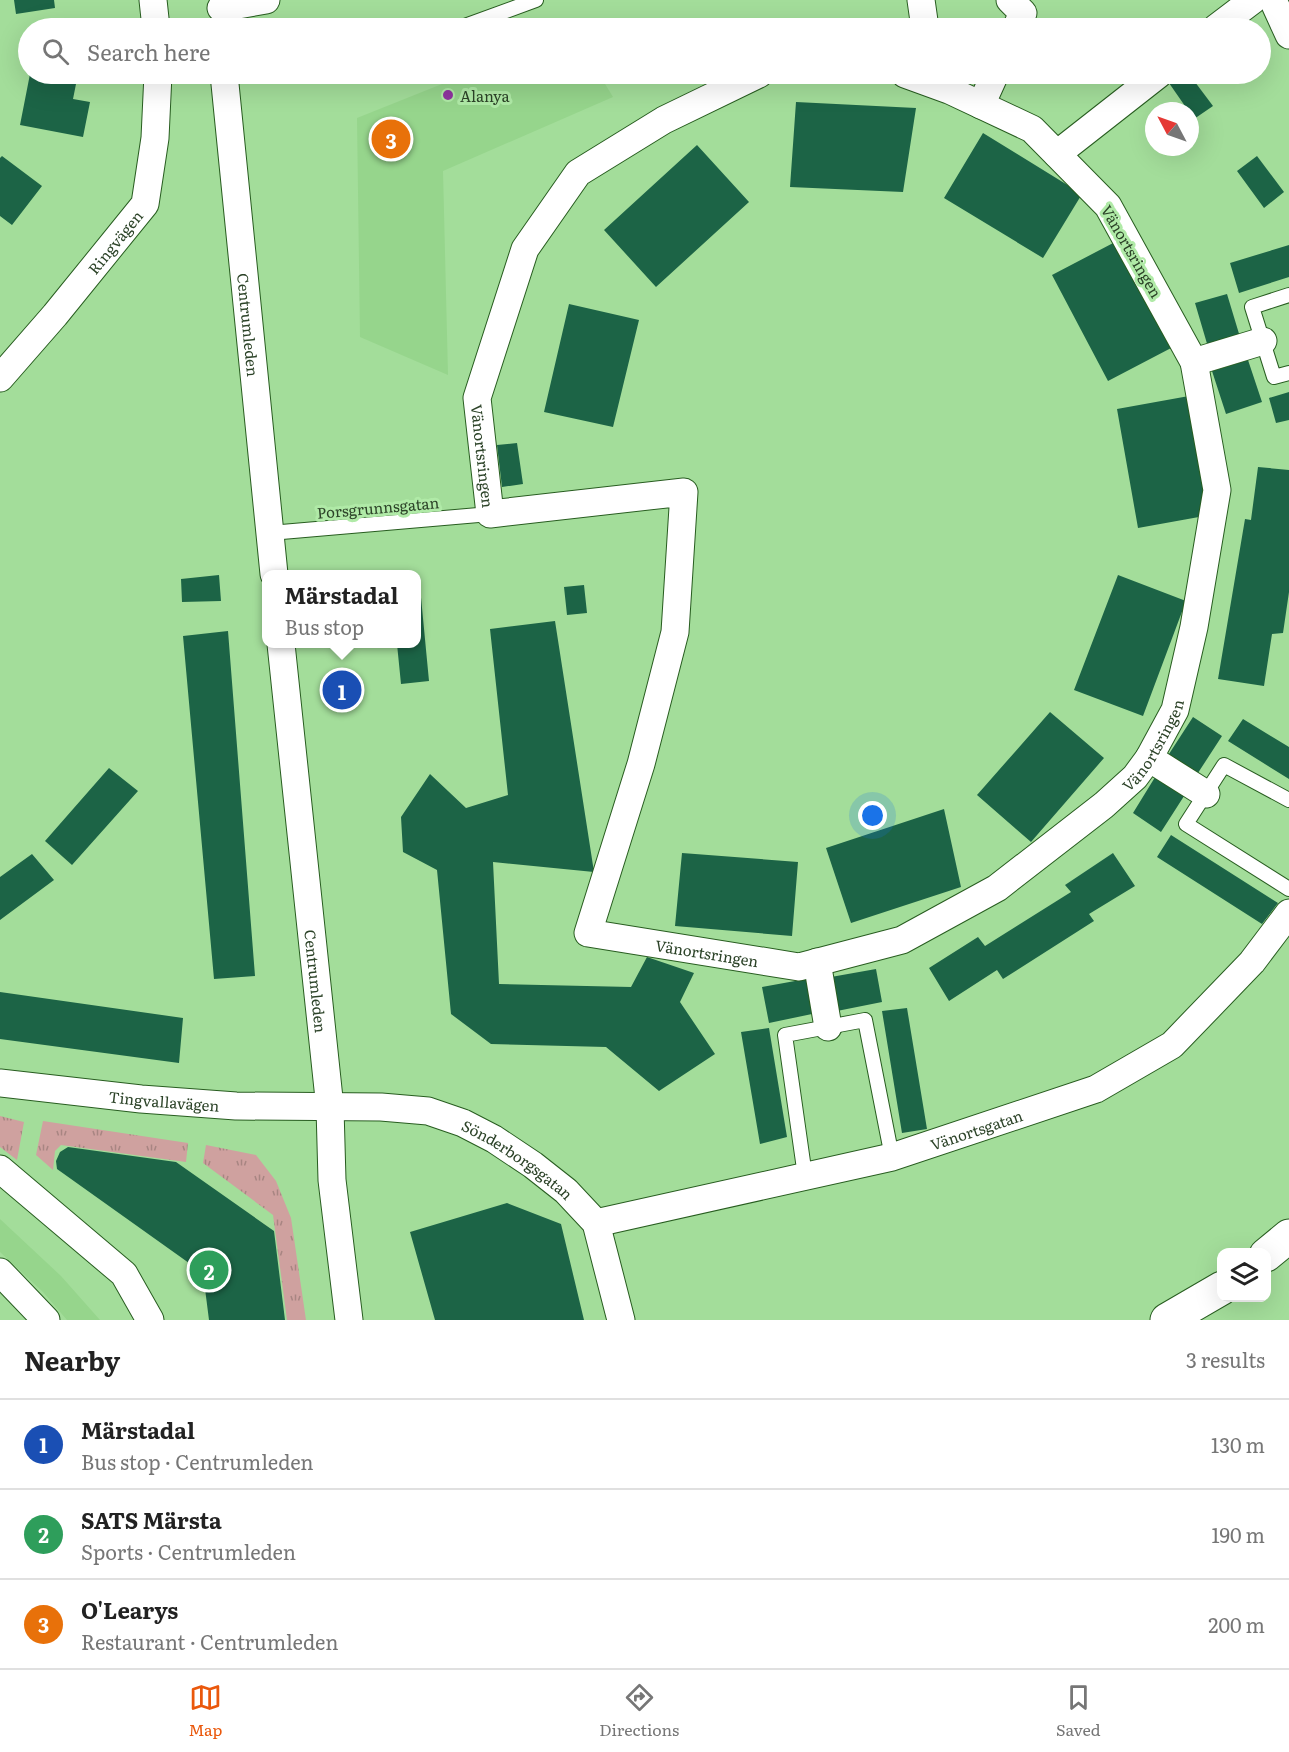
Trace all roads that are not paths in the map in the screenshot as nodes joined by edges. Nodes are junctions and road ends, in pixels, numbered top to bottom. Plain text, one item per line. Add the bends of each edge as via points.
1 (153, 0) edge
2 (266, 0) edge
3 (536, 0) edge
4 (921, 0) edge
5 (1010, 0) edge
6 (1253, 0) edge
7 (1274, 0) edge
8 (221, 12) edge
9 (155, 18) edge
10 (486, 18) edge
11 (924, 18) edge
12 (1021, 18) edge
13 (1229, 18) edge
14 (1289, 35) edge
15 (158, 84) edge
16 (225, 84) edge
17 (738, 84) edge
18 (943, 84) edge
19 (991, 84) edge
20 (1146, 84) edge
21 (981, 105) junction
22 (1057, 154) junction
23 (1289, 295) edge
24 (1263, 341) junction
25 (1194, 362) junction
26 (1289, 373) edge
27 (0, 378) edge
28 (490, 514) junction
29 (270, 533) junction
30 (274, 570) edge
31 (281, 648) edge
32 (1149, 758) junction
33 (1206, 794) junction
34 (1289, 800) edge
35 (1289, 889) edge
36 (1289, 913) edge
37 (817, 962) junction
38 (828, 1027) junction
39 (0, 1083) edge
40 (330, 1108) junction
41 (892, 1157) junction
42 (0, 1169) edge
43 (805, 1176) junction
44 (596, 1223) junction
45 (1289, 1236) edge
46 (1271, 1251) edge
47 (0, 1272) edge
48 (1217, 1290) edge
49 (46, 1320) edge
50 (150, 1320) edge
51 (349, 1320) edge
52 (621, 1320) edge
53 (1167, 1320) edge

1 - 9 street
2 - 8 street
3 - 10 lane
4 - 11 street
5 - 12 street via 1023,13
6 - 13 street
7 - 14 street
15 - 27 street, Ringvägen via 155,138 145,204
16 - 29 street, Centrumleden
17 - 28 street, Vänortsringen via 664,120 578,173 525,249 477,398
18 - 21 street, Vänortsringen
19 - 21 street
20 - 22 street
21 - 22 street, Vänortsringen via 1032,129
22 - 25 street, Vänortsringen via 1108,206
23 - 24 lane via 1252,307
24 - 25 street
24 - 26 lane via 1274,377
25 - 32 street, Vänortsringen via 1217,490 1194,627 1175,710
28 - 29 lane, Porsgrunnsgatan
28 - 37 street, Vänortsringen via 684,492 675,632 641,764 588,933 799,967
29 - 30 street, Centrumleden
31 - 40 street, Centrumleden
32 - 33 street
32 - 37 street, Vänortsringen via 1104,805 997,888 902,940
33 - 34 lane via 1224,765
33 - 35 lane via 1186,824
36 - 41 street, Vänortsgatan via 1252,962 1172,1045 1096,1089
37 - 38 street
38 - 41 lane via 866,1020
38 - 43 lane via 785,1035
39 - 40 street, Tingvallavägen via 212,1105
40 - 44 street, Sönderborgsgatan via 428,1111 463,1123 533,1165 566,1191
40 - 51 street, Centrumleden via 332,1180
41 - 43 street, Vänortsgatan
42 - 50 street via 124,1274
43 - 44 street, Vänortsgatan
44 - 52 street, Sönderborgsgatan
45 - 46 main road
47 - 49 street
48 - 53 main road

